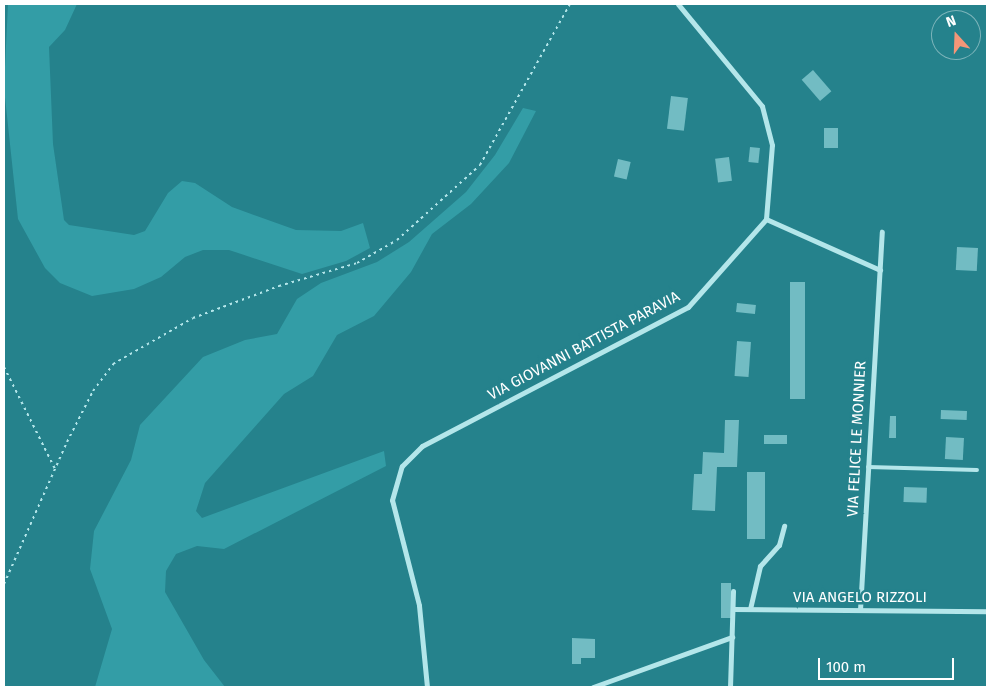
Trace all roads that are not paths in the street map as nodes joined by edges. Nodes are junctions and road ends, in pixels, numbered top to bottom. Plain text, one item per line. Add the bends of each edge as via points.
1 (678, 4) edge
2 (766, 219) junction
3 (882, 232) dead end
4 (880, 270) junction
5 (868, 467) junction
6 (977, 470) dead end
7 (784, 526) dead end
8 (733, 591) dead end
9 (733, 609) junction
10 (750, 609) junction
11 (860, 610) junction
12 (987, 611) edge
13 (732, 637) junction
14 (426, 687) edge
15 (593, 687) edge
16 (730, 687) edge

1 - 2 street via 762,106 772,145
2 - 4 street
2 - 14 street, VIA GIOVANNI BATTISTA PARAVIA via 688,307 422,446 402,466 392,500 419,605
3 - 4 street, VIA FELICE LE MONNIER
4 - 5 street, VIA FELICE LE MONNIER
5 - 6 lane
5 - 11 street, VIA FELICE LE MONNIER
7 - 10 street via 779,545 760,566
8 - 9 street
9 - 10 street, VIA ANGELO RIZZOLI
9 - 13 street
10 - 11 street, VIA ANGELO RIZZOLI
11 - 12 street, VIA ANGELO RIZZOLI
13 - 15 street
13 - 16 street

